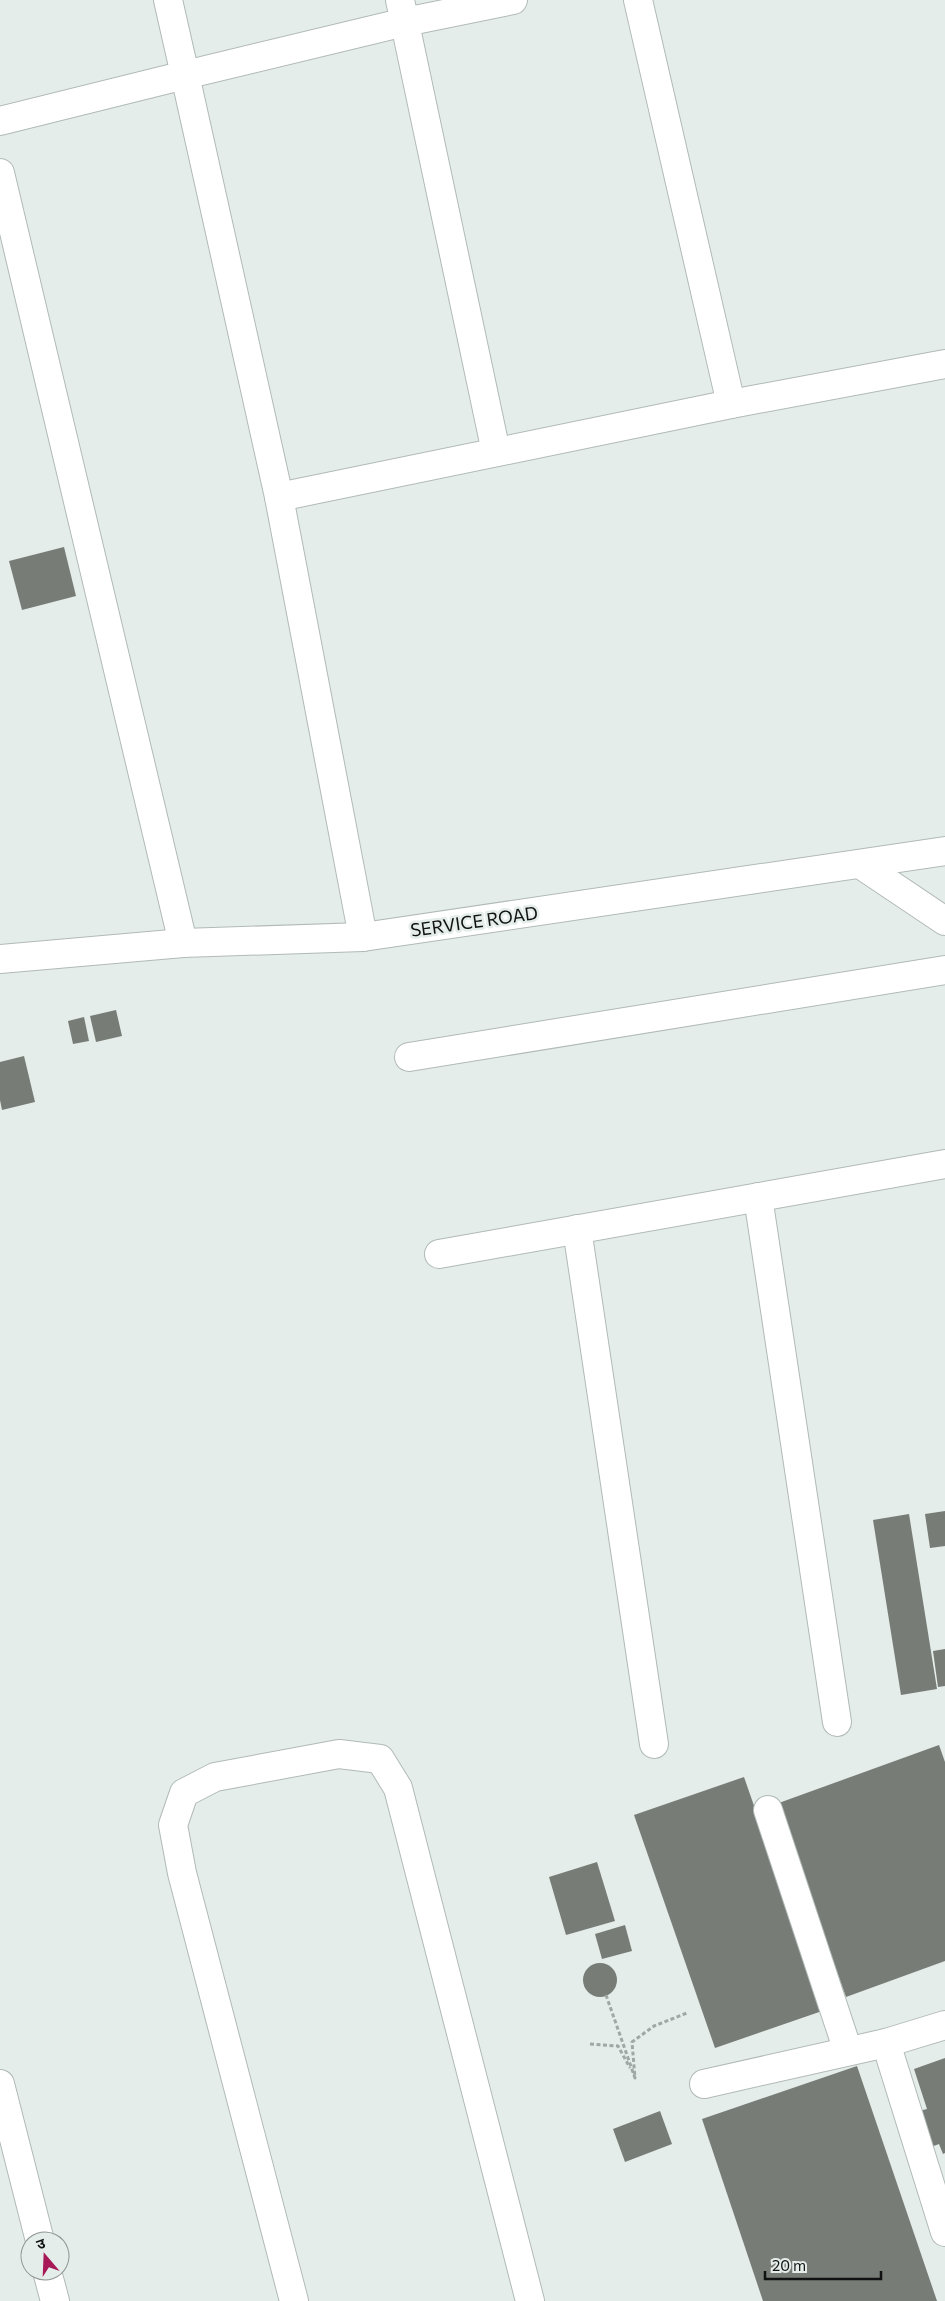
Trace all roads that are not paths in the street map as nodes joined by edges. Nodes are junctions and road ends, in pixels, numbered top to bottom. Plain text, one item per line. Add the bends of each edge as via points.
1 (168, 0) edge
2 (513, 0) edge
3 (638, 0) edge
4 (402, 11) edge
5 (185, 75) junction
6 (0, 121) edge
7 (0, 173) edge
8 (945, 364) edge
9 (730, 404) junction
10 (496, 452) junction
11 (279, 497) junction
12 (945, 851) edge
13 (860, 864) junction
14 (945, 921) edge
15 (364, 937) junction
16 (183, 943) junction
17 (0, 959) edge
18 (945, 970) edge
19 (409, 1057) dead end
20 (945, 1164) edge
21 (758, 1197) junction
22 (577, 1229) junction
23 (438, 1254) dead end
24 (837, 1722) dead end
25 (654, 1744) dead end
26 (768, 1810) dead end
27 (945, 2024) edge
28 (886, 2043) junction
29 (848, 2051) junction
30 (0, 2084) edge
31 (704, 2084) dead end
32 (37, 2231) edge
33 (945, 2232) edge
34 (50, 2281) edge
35 (55, 2301) edge
36 (294, 2301) edge
37 (530, 2301) edge

1 - 5 street
2 - 4 street
3 - 9 street
4 - 5 street
4 - 10 street
5 - 6 street
5 - 11 street
7 - 16 street
8 - 9 street
9 - 10 street
10 - 11 street
11 - 15 street
12 - 13 street, SERVICE ROAD
13 - 14 street
13 - 15 street, SERVICE ROAD
15 - 16 street, SERVICE ROAD
16 - 17 street, SERVICE ROAD
18 - 19 street
20 - 21 street
21 - 22 street
21 - 24 street
22 - 23 street
22 - 25 street
26 - 29 street
27 - 28 street
28 - 29 street
28 - 33 street
29 - 31 street
30 - 32 street
34 - 35 street
36 - 37 street via 182,1873 173,1826 184,1793 215,1777 339,1754 380,1759 398,1788

